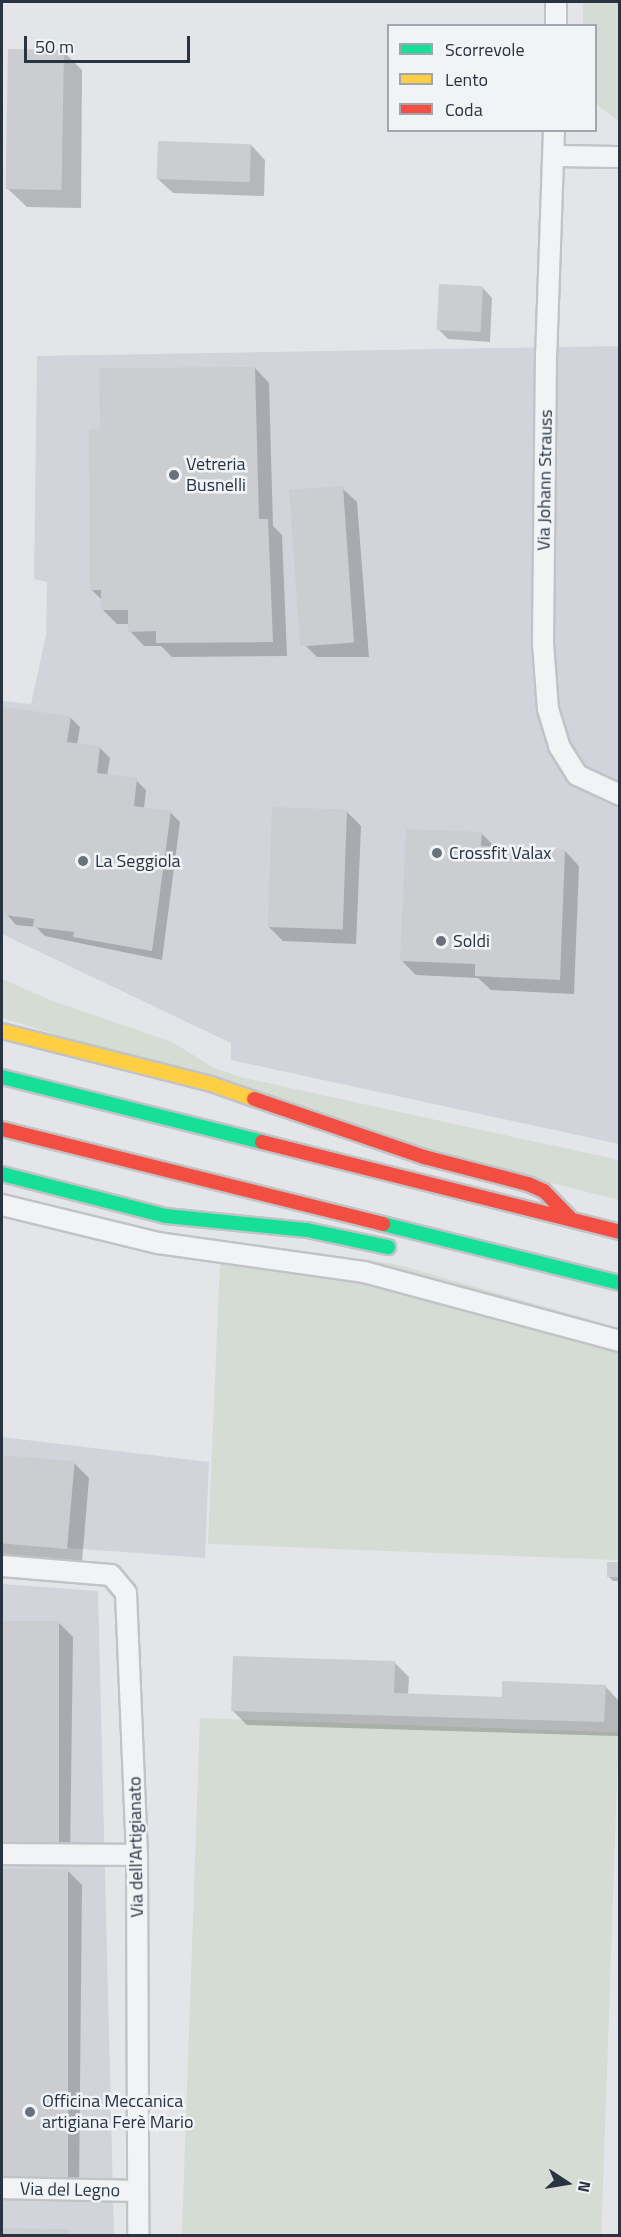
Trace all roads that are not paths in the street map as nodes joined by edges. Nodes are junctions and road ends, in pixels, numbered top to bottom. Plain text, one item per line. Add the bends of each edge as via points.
1 (556, 2) edge
2 (555, 24) edge
3 (554, 132) edge
4 (554, 156) junction
5 (620, 157) edge
6 (620, 795) edge
7 (2, 1031) edge
8 (2, 1077) edge
9 (2, 1129) edge
10 (2, 1174) edge
11 (2, 1205) edge
12 (582, 1222) junction
13 (620, 1232) edge
14 (403, 1250) dead end
15 (459, 1258) dead end
16 (571, 1270) junction
17 (620, 1283) edge
18 (620, 1341) edge
19 (2, 1566) edge
20 (2, 1854) edge
21 (137, 1855) junction
22 (2, 2188) edge
23 (138, 2191) junction
24 (138, 2235) edge

1 - 2 street
3 - 4 street, Via Johann Strauss
4 - 5 street
4 - 6 street, Via Johann Strauss via 543,643 548,709 559,746 577,775
7 - 12 highway via 212,1084 424,1157 528,1184 544,1191 567,1215
8 - 12 highway
9 - 16 highway
10 - 14 highway via 166,1216 307,1230
11 - 18 street via 158,1244 364,1272
12 - 13 highway
15 - 16 highway
16 - 17 highway
19 - 21 street, Via dell'Artigianato via 111,1575 126,1593
20 - 21 street
21 - 23 street, Via dell'Artigianato
22 - 23 street, Via del Legno
23 - 24 street, Via dell'Artigianato

